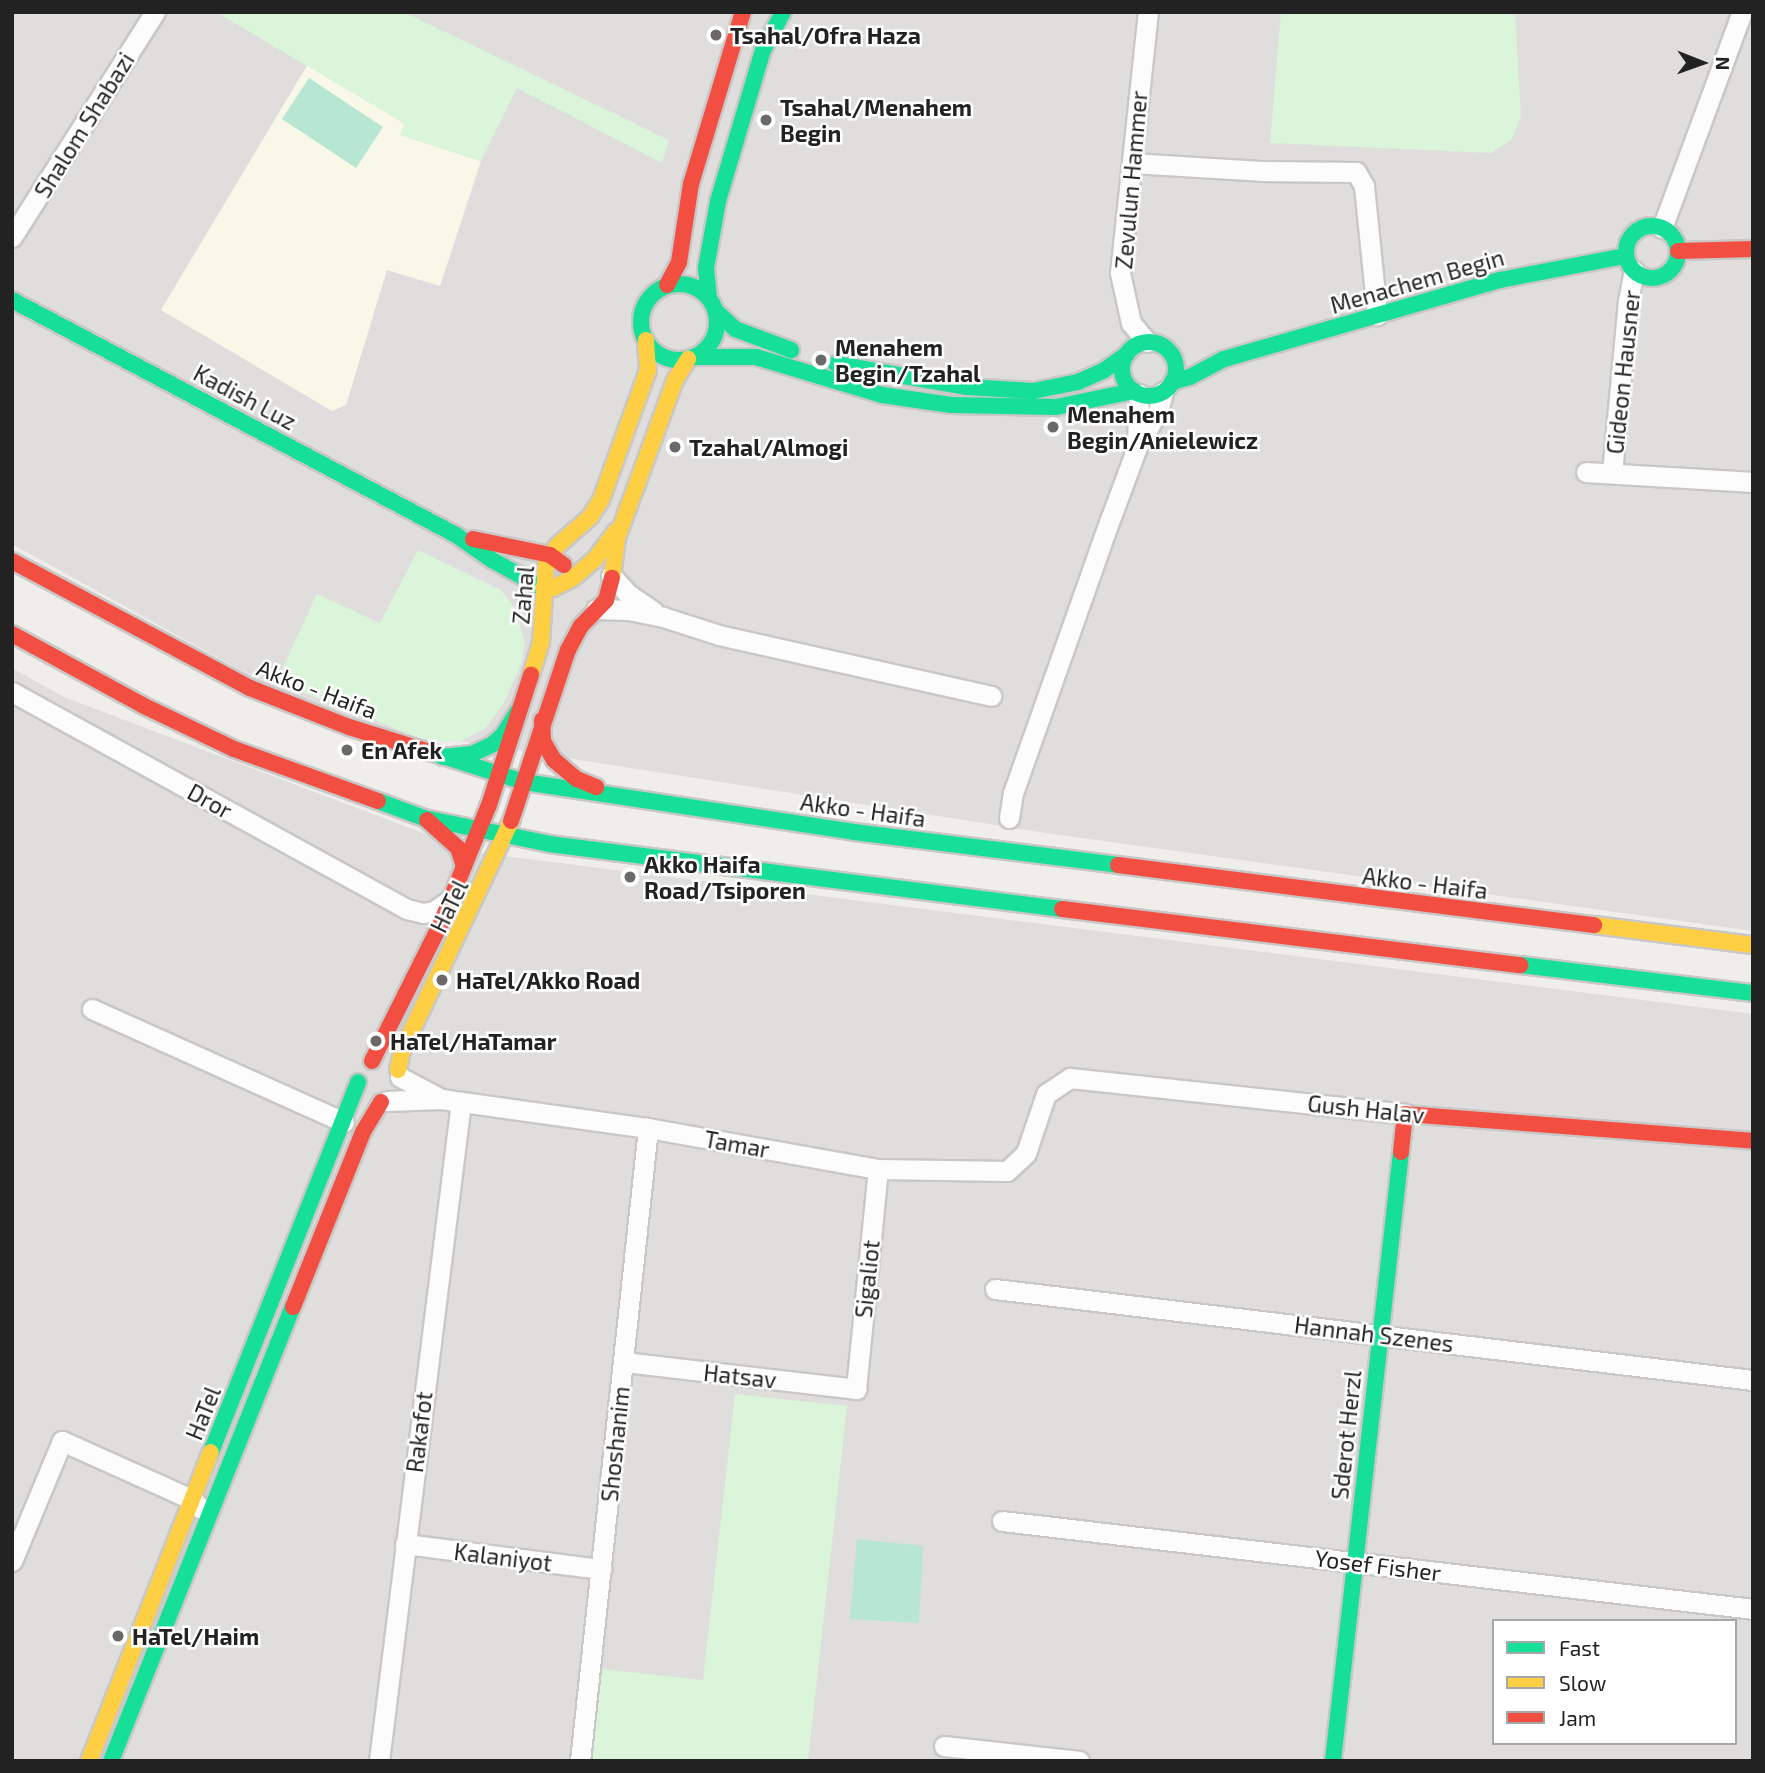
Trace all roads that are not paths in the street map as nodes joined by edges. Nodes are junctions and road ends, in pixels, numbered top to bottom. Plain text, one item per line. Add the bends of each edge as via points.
1 (155, 12) edge
2 (743, 12) edge
3 (783, 12) edge
4 (1148, 12) edge
5 (1742, 12) edge
6 (1132, 163) junction
7 (1662, 228) junction
8 (12, 237) edge
9 (1753, 249) edge
10 (1678, 251) junction
11 (1630, 263) junction
12 (667, 285) junction
13 (709, 297) junction
14 (12, 300) edge
15 (717, 313) junction
16 (1377, 315) junction
17 (646, 340) junction
18 (1147, 342) junction
19 (1167, 350) junction
20 (1127, 354) junction
21 (691, 358) junction
22 (1224, 359) junction
23 (1168, 387) junction
24 (1136, 392) junction
25 (1137, 447) junction
26 (1586, 472) dead end
27 (1612, 474) junction
28 (1753, 482) edge
29 (625, 514) junction
30 (456, 535) junction
31 (550, 555) junction
32 (12, 561) edge
33 (611, 575) junction
34 (573, 578) junction
35 (543, 588) junction
36 (596, 609) junction
37 (663, 617) junction
38 (12, 634) edge
39 (564, 660) junction
40 (12, 692) edge
41 (991, 696) dead end
42 (518, 711) junction
43 (542, 720) junction
44 (437, 757) junction
45 (499, 776) junction
46 (524, 782) junction
47 (633, 800) junction
48 (1009, 817) dead end
49 (424, 818) junction
50 (479, 831) junction
51 (506, 836) junction
52 (464, 866) junction
53 (451, 899) junction
54 (407, 909) junction
55 (1753, 946) edge
56 (425, 954) junction
57 (1753, 992) edge
58 (92, 1009) dead end
59 (372, 1061) junction
60 (399, 1073) junction
61 (358, 1082) junction
62 (441, 1099) junction
63 (384, 1101) junction
64 (461, 1102) junction
65 (1405, 1114) junction
66 (344, 1122) junction
67 (648, 1128) junction
68 (1753, 1141) edge
69 (1026, 1153) joint
70 (878, 1169) junction
71 (995, 1289) dead end
72 (1380, 1335) junction
73 (624, 1363) junction
74 (1753, 1380) edge
75 (856, 1389) joint
76 (193, 1500) junction
77 (1003, 1521) dead end
78 (202, 1535) junction
79 (405, 1544) junction
80 (12, 1561) edge
81 (1355, 1562) junction
82 (601, 1569) junction
83 (1753, 1609) edge
84 (944, 1746) dead end
85 (89, 1761) edge
86 (111, 1761) edge
87 (379, 1761) edge
88 (580, 1761) edge
89 (1079, 1761) edge
90 (1334, 1761) edge

1 - 8 street, Shalom Shabazi
2 - 12 main road via 691,184 678,262
3 - 13 main road via 763,50 718,201 706,268
4 - 6 street, Zevulun Hammer
5 - 7 street
6 - 16 street via 1356,172 1364,186
6 - 18 street, Zevulun Hammer via 1120,273 1131,323
7 - 10 main road via 1671,234
7 - 11 main road via 1638,229 1627,243
9 - 10 main road
10 - 11 main road via 1675,263 1663,276 1645,277
11 - 16 main road, Menachem Begin via 1500,280
11 - 27 street, Gideon Hausner
12 - 13 main road via 686,284
12 - 17 main road via 644,307 641,318
13 - 15 main road
14 - 30 main road, Kadish Luz
15 - 20 main road via 736,329 806,356 868,372 967,387 1034,391 1078,382
15 - 21 main road via 711,344
16 - 22 main road, Menachem Begin
17 - 21 main road via 668,358
17 - 31 main road, Zahal via 648,370 601,500
18 - 19 main road
18 - 20 main road
19 - 22 main road, Menachem Begin
19 - 23 main road via 1175,364
20 - 24 main road via 1123,376
21 - 24 main road via 756,358 882,395 951,405 1056,407
21 - 29 main road via 675,380
22 - 23 main road, Menachem Begin
23 - 24 main road via 1155,396
23 - 25 street
24 - 25 street
25 - 48 street via 1013,793
26 - 27 street, Gideon Hausner
27 - 28 street, Gideon Hausner
29 - 33 main road
29 - 34 main road via 604,548
30 - 31 main road, Kadish Luz
30 - 35 main road, Kadish Luz
31 - 34 main road
31 - 35 main road, Zahal
32 - 44 main road, Akko - Haifa via 250,688
33 - 36 main road via 606,600
33 - 37 street via 636,600
34 - 35 main road
34 - 39 main road via 576,599
35 - 42 main road, Zahal via 541,643
36 - 37 street
36 - 39 main road via 574,636
37 - 41 street via 719,635
38 - 49 main road via 153,711 234,749
39 - 43 main road
40 - 54 street, Dror
42 - 44 main road via 503,735 484,750
42 - 45 main road, Zahal
43 - 46 main road
43 - 47 main road via 543,741 564,771
44 - 45 main road, Akko - Haifa
45 - 46 main road, Akko - Haifa
45 - 50 main road, Zahal
46 - 47 main road, Akko - Haifa
46 - 51 main road
47 - 55 main road, Akko - Haifa
49 - 50 main road
49 - 52 main road via 458,848
50 - 51 main road
50 - 52 main road, HaTel
51 - 57 main road via 840,882
51 - 60 main road, HaTel via 399,1058
52 - 53 main road, HaTel
53 - 54 street via 434,911
53 - 56 main road, HaTel
54 - 56 street via 417,923
56 - 59 main road, HaTel
58 - 66 street
59 - 60 main road via 386,1061
59 - 61 main road via 362,1069
60 - 62 street, Tamar
60 - 63 main road via 398,1091
61 - 63 main road via 363,1094
61 - 66 main road, HaTel
62 - 63 street, Tamar
62 - 64 street, Tamar
63 - 78 main road, HaTel via 363,1132
64 - 67 street, Tamar
64 - 79 street, Rakafot
65 - 68 main road, Gush Halav
65 - 69 street, Gush Halav via 1070,1078 1046,1094
65 - 72 main road, Sderot Herzl
66 - 76 main road, HaTel
67 - 70 street, Tamar
67 - 73 street, Shoshanim
69 - 70 street, Tamar via 1007,1171
70 - 75 street, Sigaliot
71 - 72 street, Hannah Szenes
72 - 74 street, Hannah Szenes
72 - 81 main road, Sderot Herzl
73 - 75 street, Hatsav
73 - 82 street, Shoshanim
76 - 78 street via 203,1517
76 - 80 street via 62,1440
76 - 85 main road, HaTel
77 - 81 street, Yosef Fisher
78 - 86 main road, HaTel
79 - 82 street, Kalaniyot
79 - 87 street, Rakafot
81 - 83 street, Yosef Fisher
81 - 90 main road, Sderot Herzl
82 - 88 street, Shoshanim
84 - 89 street

